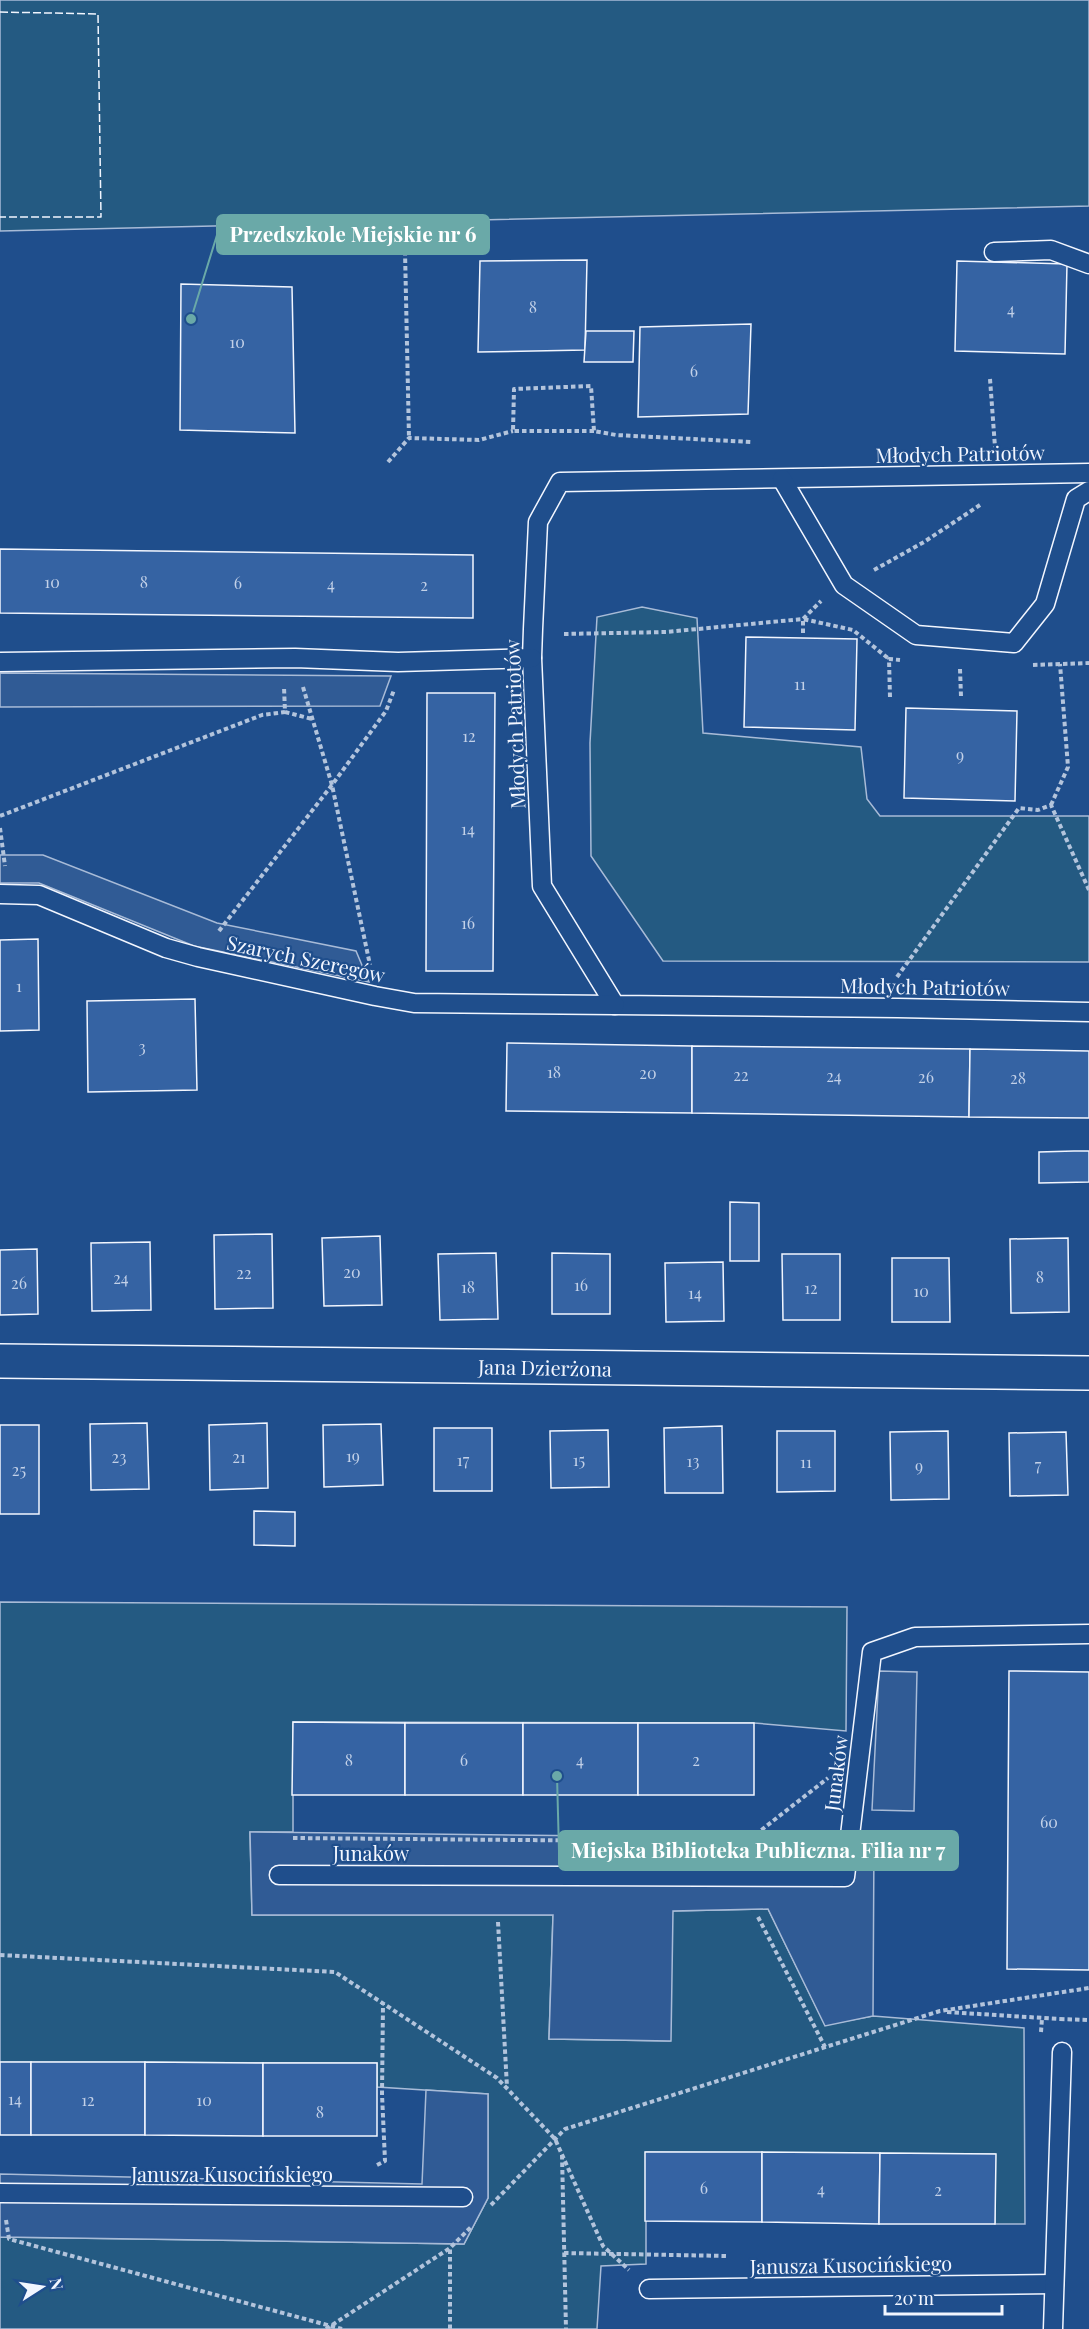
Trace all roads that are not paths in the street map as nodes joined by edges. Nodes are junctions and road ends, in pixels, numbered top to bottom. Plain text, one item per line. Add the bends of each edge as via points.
1 (994, 252) dead end
2 (1089, 264) edge
3 (1086, 473) edge
4 (782, 479) junction
5 (1089, 490) edge
6 (532, 658) junction
7 (0, 662) edge
8 (0, 894) edge
9 (615, 1005) junction
10 (1089, 1012) edge
11 (0, 1360) edge
12 (1089, 1373) edge
13 (1089, 1634) edge
14 (279, 1875) dead end
15 (1062, 2052) dead end
16 (0, 2193) edge
17 (463, 2197) dead end
18 (1054, 2284) junction
19 (649, 2289) road end
20 (1053, 2329) edge

1 - 2 lane via 1051,250
3 - 4 lane, Młodych Patriotów
4 - 5 lane via 844,585 916,634 1014,643 1045,604 1076,499
4 - 6 lane, Młodych Patriotów via 560,482 538,522
6 - 7 lane via 405,662 295,658
6 - 9 lane, Młodych Patriotów via 542,886
8 - 9 lane, Szarych Szeregów via 39,895 166,948 198,957 414,1003
9 - 10 lane, Młodych Patriotów
11 - 12 street, Jana Dzierżona
13 - 14 lane, Junaków via 915,1637 872,1652 845,1878
15 - 18 lane
16 - 17 lane, Janusza Kusocińskiego
18 - 19 lane, Janusza Kusocińskiego
18 - 20 lane

